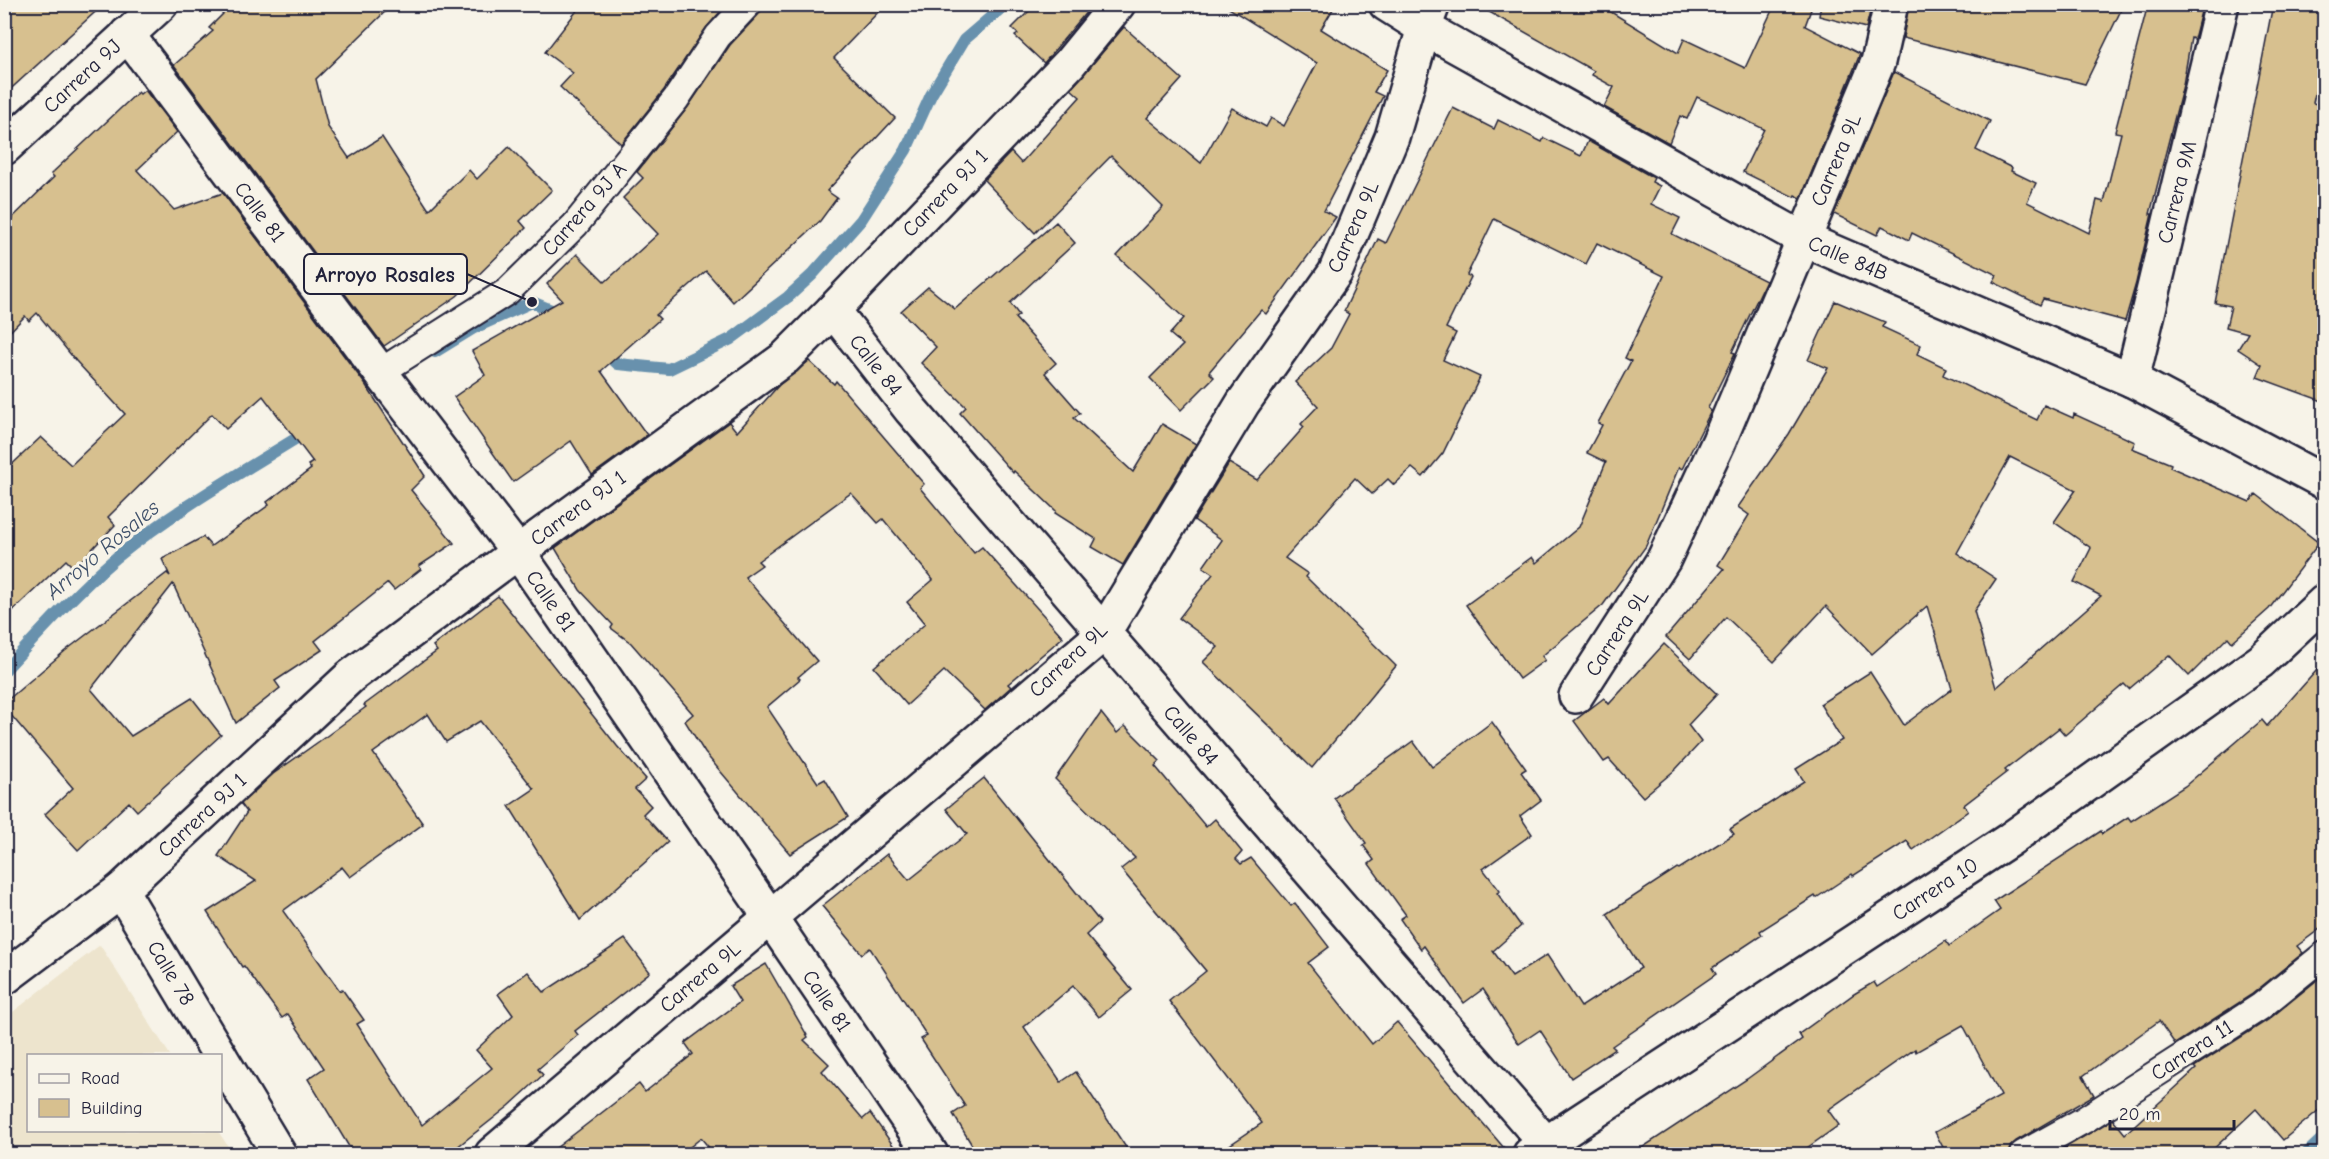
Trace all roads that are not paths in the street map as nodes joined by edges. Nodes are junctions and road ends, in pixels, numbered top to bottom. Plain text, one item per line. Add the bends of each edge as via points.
1 (161, 4) edge
2 (748, 4) edge
3 (1118, 4) edge
4 (1386, 4) edge
5 (1890, 4) edge
6 (2222, 4) edge
7 (1428, 16) edge
8 (128, 34) junction
9 (4, 148) edge
10 (1803, 239) junction
11 (833, 310) junction
12 (385, 379) junction
13 (2132, 380) junction
14 (2325, 482) edge
15 (518, 552) junction
16 (2325, 602) edge
17 (1103, 634) junction
18 (1576, 696) dead end
19 (121, 890) junction
20 (770, 917) junction
21 (2325, 955) edge
22 (4, 978) edge
23 (219, 1054) edge
24 (222, 1059) edge
25 (1544, 1151) edge
26 (279, 1155) edge
27 (492, 1155) edge
28 (931, 1155) edge
29 (2023, 1155) edge

1 - 8 street, Carrera 9J
2 - 12 lane, Carrera 9J A via 718,36 676,99 567,233 508,291
3 - 11 street, Carrera 9J 1 via 1069,64
4 - 7 street, Calle 84B
5 - 10 street, Carrera 9L via 1878,62
6 - 13 street, Carrera 9M
7 - 10 street, Calle 84B
7 - 17 street, Carrera 9L via 1392,137 1335,273 1243,403
8 - 9 street, Carrera 9J
8 - 12 street, Calle 81
10 - 13 street, Calle 84B
10 - 18 street, Carrera 9L via 1719,441 1664,559
11 - 15 street, Carrera 9J 1 via 785,358
11 - 17 street, Calle 84 via 910,410
12 - 15 street, Calle 81
13 - 14 street, Calle 84B
15 - 19 street, Carrera 9J 1 via 351,676
15 - 20 street, Calle 81
16 - 25 street, Carrera 10 via 2261,661 2009,840
17 - 20 street, Carrera 9L
17 - 25 street, Calle 84
19 - 22 street, Carrera 9J 1
19 - 23 street, Calle 78
20 - 27 street, Carrera 9L
20 - 28 street, Calle 81
21 - 29 lane, Carrera 11 via 2260,1007
24 - 26 street, Calle 78

